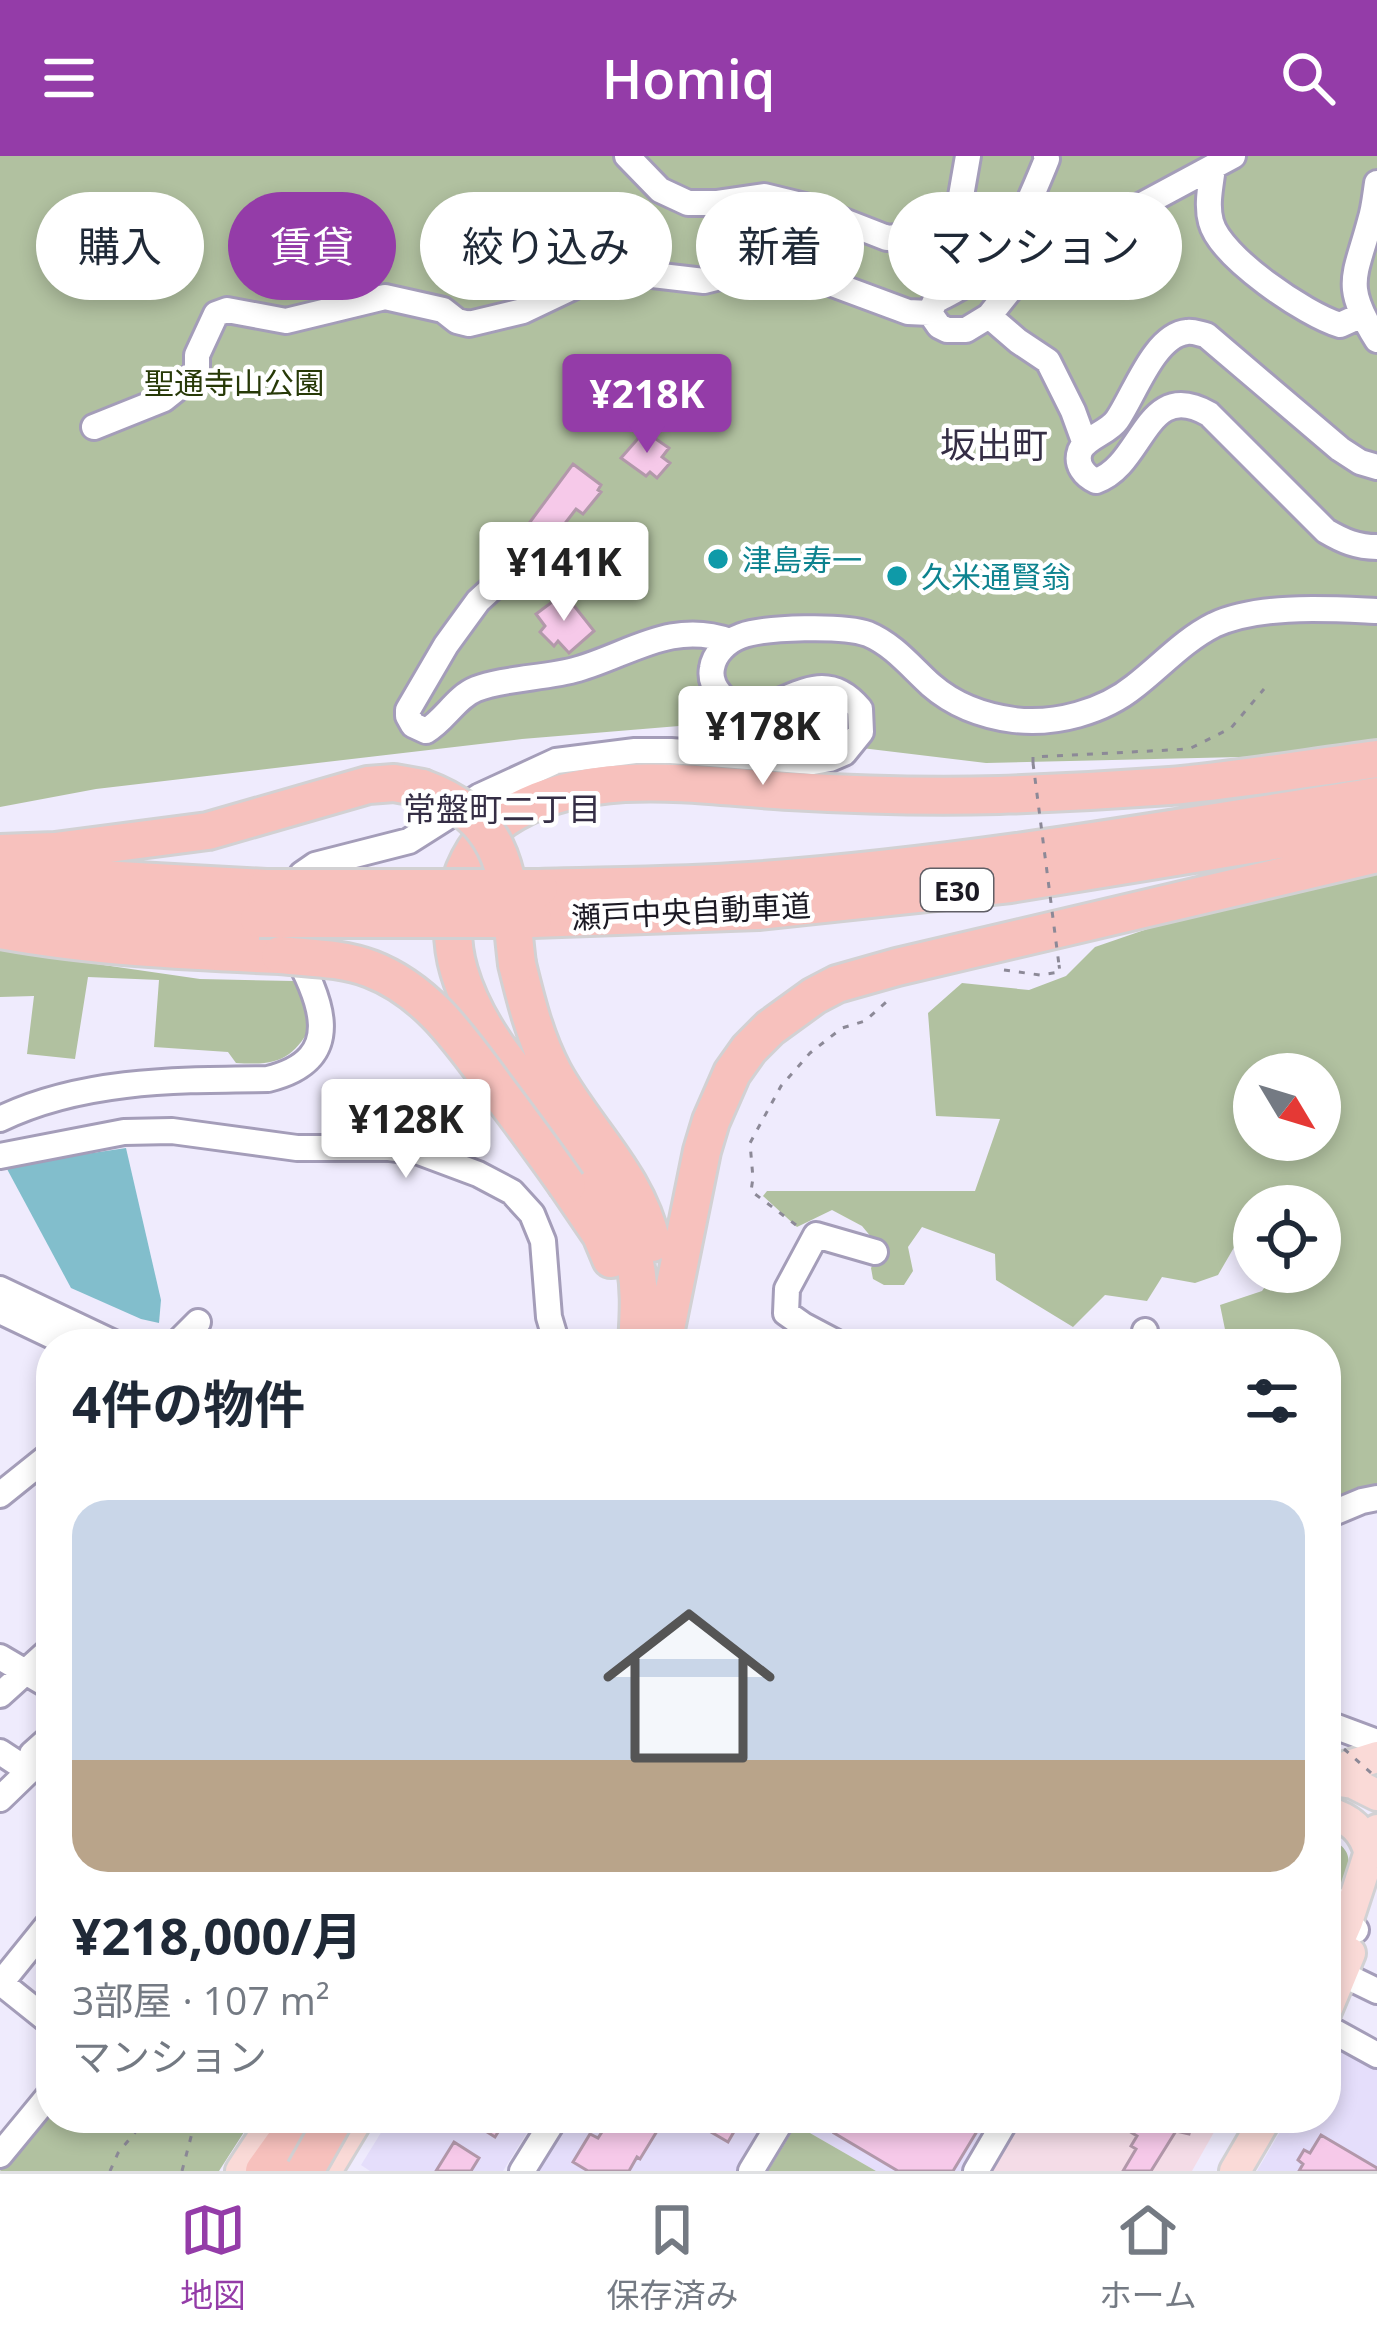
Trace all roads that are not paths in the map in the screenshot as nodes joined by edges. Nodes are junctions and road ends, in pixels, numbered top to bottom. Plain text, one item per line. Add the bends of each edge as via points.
1 (627, 156) edge
2 (968, 156) edge
3 (1046, 156) edge
4 (1223, 161) edge
5 (1377, 183) edge
6 (931, 313) junction
7 (1362, 315) junction
8 (989, 316) junction
9 (1377, 340) edge
10 (94, 427) dead end
11 (1085, 444) junction
12 (1377, 467) edge
13 (1377, 547) edge
14 (525, 558) dead end
15 (1377, 611) edge
16 (730, 641) junction
17 (1377, 759) edge
18 (1377, 796) edge
19 (1377, 824) edge
20 (0, 853) edge
21 (1377, 854) edge
22 (0, 873) edge
23 (262, 904) junction
24 (536, 904) junction
25 (0, 906) edge
26 (0, 930) edge
27 (0, 1119) edge
28 (0, 1156) edge
29 (875, 1252) dead end
30 (0, 1288) edge
31 (0, 1311) edge
32 (198, 1322) dead end
33 (38, 1329) edge
34 (85, 1329) edge
35 (191, 1329) edge
36 (553, 1329) edge
37 (641, 1329) edge
38 (646, 1329) edge
39 (651, 1329) edge
40 (653, 1329) edge
41 (796, 1329) edge
42 (36, 1466) edge
43 (0, 1496) edge
44 (1377, 1498) edge
45 (1341, 1510) edge
46 (0, 1657) edge
47 (36, 1662) edge
48 (25, 1672) junction
49 (36, 1678) edge
50 (0, 1695) edge
51 (1341, 1729) edge
52 (1377, 1742) edge
53 (36, 1750) edge
54 (0, 1751) edge
55 (1377, 1757) edge
56 (1341, 1765) edge
57 (29, 1771) junction
58 (1341, 1774) edge
59 (1376, 1790) edge
60 (0, 1798) edge
61 (1341, 1804) edge
62 (1341, 1816) edge
63 (1375, 1852) edge
64 (1341, 1910) edge
65 (1352, 1927) junction
66 (36, 1940) edge
67 (1341, 1954) edge
68 (1341, 1975) edge
69 (0, 1983) edge
70 (1377, 1991) edge
71 (36, 2011) edge
72 (1341, 2035) edge
73 (1377, 2055) edge
74 (36, 2111) edge
75 (266, 2133) edge
76 (291, 2133) edge
77 (325, 2133) edge
78 (334, 2133) edge
79 (349, 2133) edge
80 (546, 2133) edge
81 (774, 2133) edge
82 (998, 2133) edge
83 (1235, 2133) edge
84 (1257, 2133) edge
85 (0, 2155) edge
86 (326, 2169) edge
87 (241, 2171) edge
88 (264, 2171) edge
89 (294, 2171) edge
90 (522, 2171) edge
91 (752, 2171) edge
92 (976, 2171) edge
93 (1213, 2171) edge
94 (1235, 2171) edge

1 - 2 street via 660,190 688,203 764,196 887,238 936,233 957,219
3 - 6 street via 998,256 935,301
4 - 7 street via 1209,203 1223,247 1322,320 1340,326
4 - 8 street via 1138,207 1064,234
5 - 7 street via 1353,283
6 - 8 street via 947,330 966,330
6 - 10 street via 764,266 704,281 627,272 469,324 385,297 286,320 227,310 216,314 189,379 164,400
7 - 9 street
8 - 11 street via 1048,361
11 - 12 street via 1114,425 1154,356 1184,332 1206,335 1340,449
11 - 13 street via 1079,465 1096,481 1120,467 1156,415 1177,403 1196,407 1326,531
14 - 16 street via 446,645 408,710 419,729 436,725 476,689 578,669 652,639 712,634
15 - 16 street via 1264,612 1219,623 1114,700 1036,721 959,705 885,644 856,631 760,632
16 - 27 street via 712,665 725,700 765,707 815,688 840,692 860,709 855,742 813,762 671,751 556,761 409,841 314,865 292,886 284,914 322,1019 301,1064 268,1079 145,1082
17 - 38 highway via 1172,785 995,795 627,782 511,813 463,870 458,968 487,1031 606,1190 633,1251
18 - 24 highway, 瀬戸中央自動車道 / E30 via 1015,853
19 - 24 highway, 瀬戸中央自動車道 / E30 via 965,889 758,911
20 - 39 highway, bridge via 208,831 368,784 449,798 495,842 533,1022 554,1074 619,1166 649,1228 659,1279
21 - 40 highway via 897,967 838,984 792,1010 749,1049 716,1108
22 - 23 highway, 瀬戸中央自動車道 / E30
23 - 24 highway, 瀬戸中央自動車道 / E30, bridge
23 - 25 highway, 瀬戸中央自動車道 / E30
26 - 37 highway, bridge via 337,961 371,969 421,998 466,1047 601,1235
28 - 36 street via 172,1131 297,1148 418,1152 512,1192 532,1214 543,1241
29 - 41 street via 816,1235 787,1289 786,1313
30 - 34 street
31 - 33 street
32 - 35 street
42 - 43 street
44 - 45 street
46 - 48 street
47 - 48 street
48 - 49 street
48 - 50 street
51 - 52 street
53 - 57 street
54 - 57 street
55 - 56 main road
57 - 60 street
58 - 59 main road
59 - 61 main road
62 - 63 main road
63 - 65 main road
64 - 65 street
65 - 67 main road
66 - 69 street
68 - 70 street
69 - 71 street
72 - 73 street
74 - 85 street
75 - 87 main road
76 - 88 highway
77 - 89 main road
78 - 86 highway, bridge
79 - 86 main road
80 - 90 street
81 - 91 street
82 - 92 street
83 - 93 main road
84 - 94 main road

